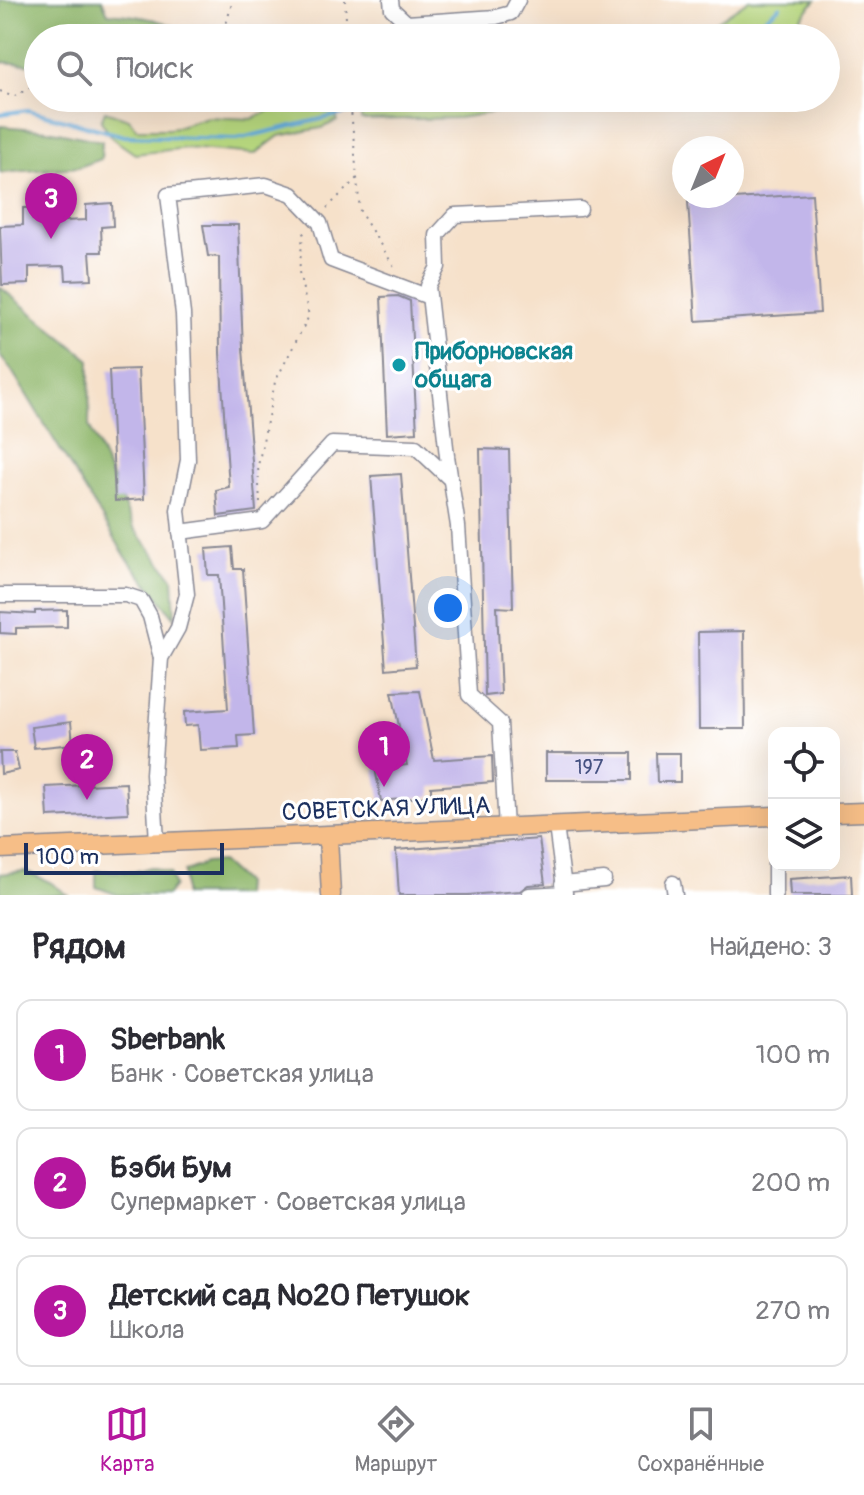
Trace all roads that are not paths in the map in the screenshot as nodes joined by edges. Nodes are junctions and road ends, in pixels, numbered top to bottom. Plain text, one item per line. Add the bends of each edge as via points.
1 (391, 0) edge
2 (518, 0) edge
3 (580, 209) dead end
4 (429, 297) junction
5 (451, 480) junction
6 (180, 532) junction
7 (0, 595) edge
8 (161, 658) junction
9 (864, 812) edge
10 (840, 813) edge
11 (768, 817) edge
12 (556, 826) junction
13 (506, 828) junction
14 (328, 837) junction
15 (157, 842) junction
16 (0, 849) edge
17 (775, 871) edge
18 (604, 880) dead end
19 (564, 891) edge
20 (331, 895) edge
21 (529, 895) edge
22 (775, 895) edge

1 - 2 street via 392,9 407,23 496,17 511,13
3 - 4 street via 455,215 437,235 438,267 428,286
4 - 5 street
4 - 6 street via 331,260 320,223 292,194 266,185 168,195 183,314 188,460 178,510
5 - 6 street via 416,447 332,444 262,521
5 - 13 street via 469,695 500,723
6 - 8 street via 187,594 178,628
7 - 8 street via 126,595 141,600
8 - 15 street via 153,774
9 - 10 main road
11 - 12 main road, СОВЕТСКАЯ УЛИЦА via 664,827
12 - 13 main road, СОВЕТСКАЯ УЛИЦА
12 - 19 street
13 - 14 main road, СОВЕТСКАЯ УЛИЦА
14 - 15 main road, СОВЕТСКАЯ УЛИЦА
14 - 20 main road
15 - 16 main road, СОВЕТСКАЯ УЛИЦА
17 - 22 street
18 - 19 street
19 - 21 street

